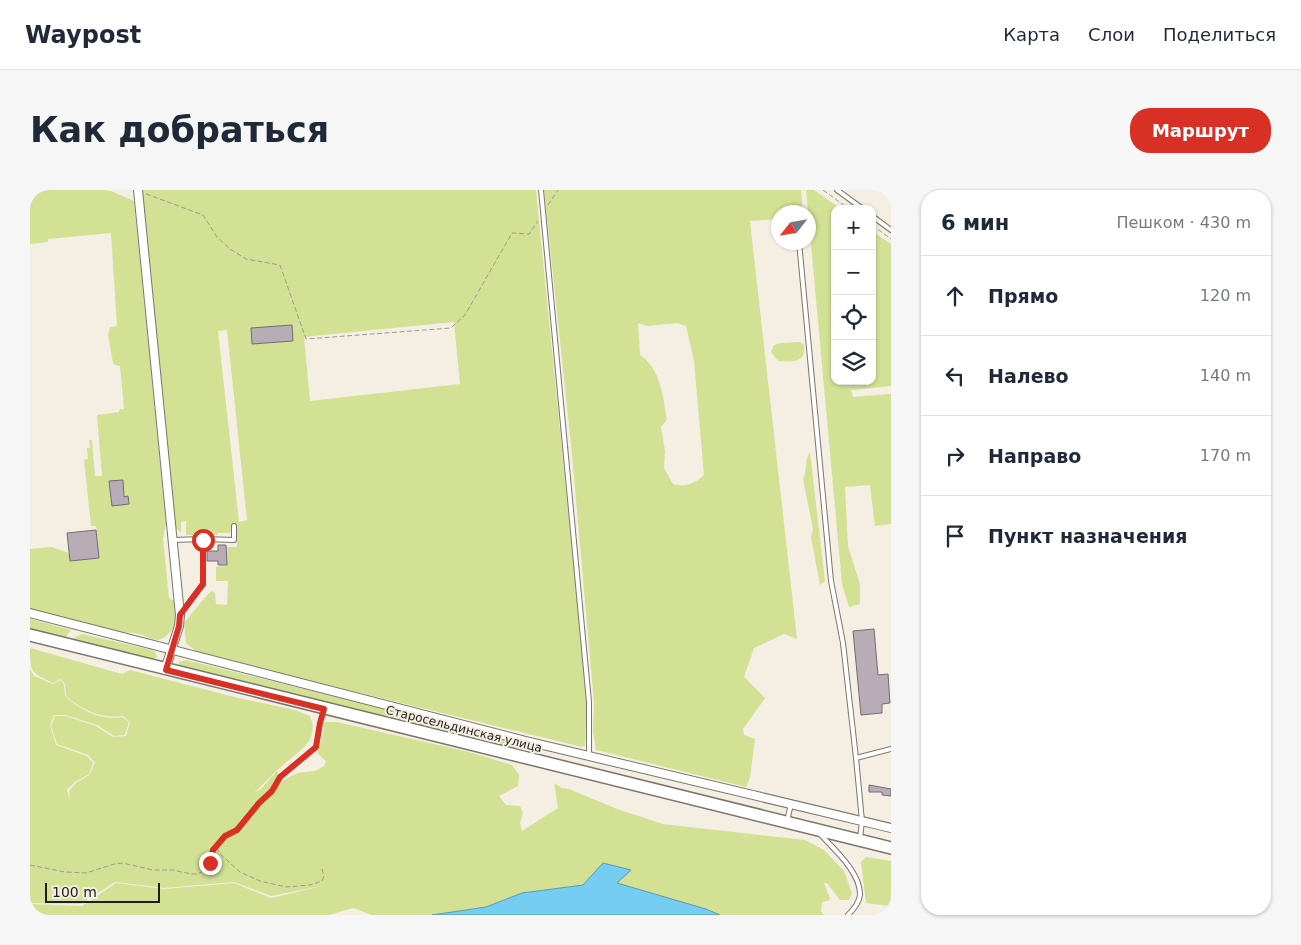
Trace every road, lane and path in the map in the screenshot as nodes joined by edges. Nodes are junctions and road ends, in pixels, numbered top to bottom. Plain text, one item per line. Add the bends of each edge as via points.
1 (540, 190) edge
2 (558, 190) edge
3 (823, 190) edge
4 (837, 190) edge
5 (138, 191) edge
6 (844, 205) edge
7 (857, 205) edge
8 (543, 213) junction
9 (876, 219) edge
10 (876, 228) edge
11 (891, 230) edge
12 (891, 239) edge
13 (800, 250) edge
14 (234, 526) dead end
15 (172, 540) junction
16 (203, 540) junction
17 (30, 613) edge
18 (180, 615) junction
19 (30, 635) edge
20 (172, 650) junction
21 (166, 670) junction
22 (324, 709) junction
23 (891, 749) edge
24 (588, 756) junction
25 (856, 758) junction
26 (791, 804) junction
27 (862, 821) junction
28 (786, 823) junction
29 (891, 828) edge
30 (816, 831) junction
31 (859, 842) junction
32 (217, 845) junction
33 (891, 848) edge
34 (30, 865) edge
35 (322, 869) dead end
36 (848, 915) edge

1 - 8 lane
2 - 8 path
3 - 6 path
4 - 7 lane
5 - 8 path via 204,216 218,237 246,259 280,265 306,339 450,328 465,315 512,233 529,234
5 - 15 street
8 - 24 lane via 589,702
9 - 11 lane
10 - 12 path
13 - 25 lane via 831,580 843,643
14 - 16 lane via 234,540
15 - 16 lane
15 - 18 street
16 - 18 lane via 203,584
17 - 20 street
18 - 20 street
19 - 21 main road, Старосельдинская улица
20 - 21 street
20 - 24 street
21 - 22 main road, Старосельдинская улица
22 - 28 main road, Старосельдинская улица
22 - 32 path via 316,747 280,777 244,823
23 - 25 lane
24 - 26 street
25 - 27 lane
26 - 27 street
26 - 28 lane
27 - 29 street
27 - 31 lane
28 - 30 main road, Старосельдинская улица
30 - 31 main road, Старосельдинская улица
30 - 36 lane via 841,855 859,886 857,904
31 - 33 main road, Старосельдинская улица
32 - 34 path via 207,869 198,874 123,864 86,873
32 - 35 path via 219,853 240,872 286,887 322,881

